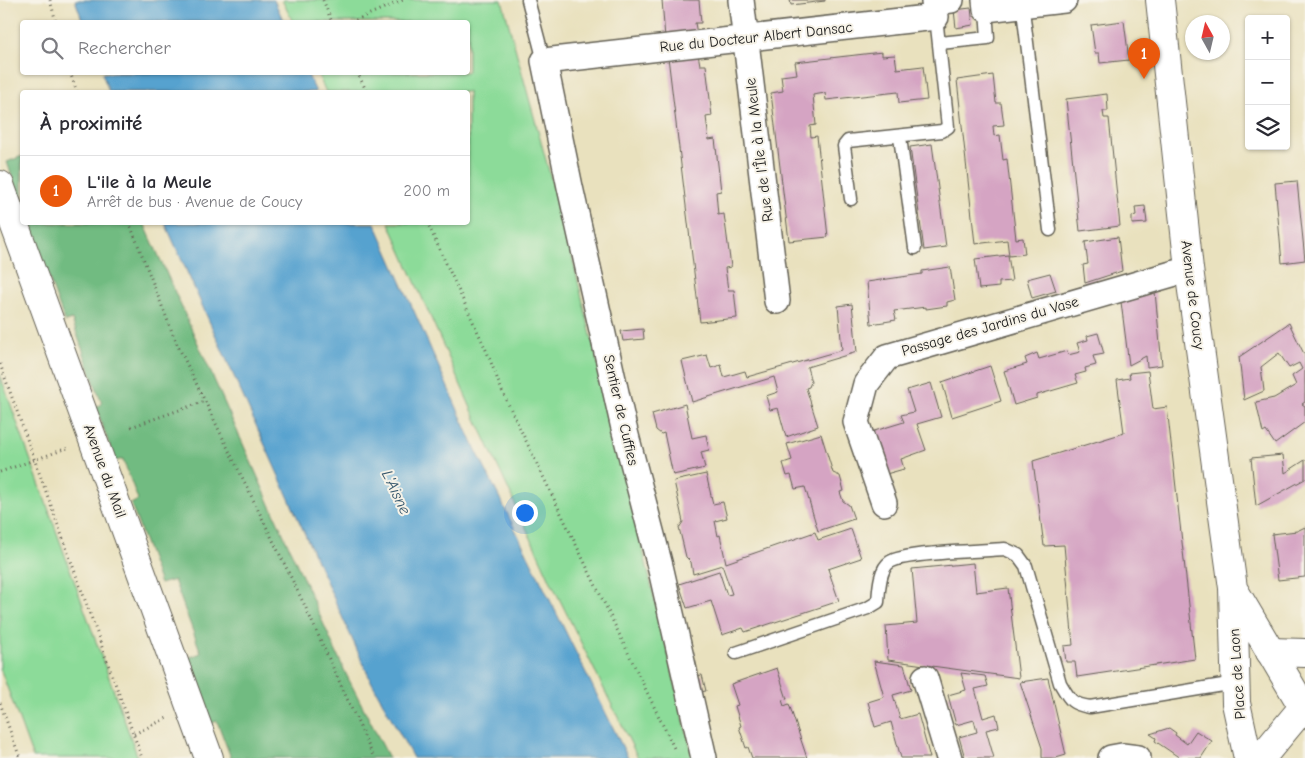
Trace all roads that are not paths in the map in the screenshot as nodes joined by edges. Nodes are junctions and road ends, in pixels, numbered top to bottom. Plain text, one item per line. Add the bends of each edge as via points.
1 (528, 0) edge
2 (741, 0) edge
3 (1064, 0) edge
4 (1160, 0) edge
5 (1023, 2) edge
6 (985, 4) edge
7 (943, 8) edge
8 (746, 38) junction
9 (940, 43) junction
10 (544, 61) junction
11 (900, 136) junction
12 (0, 185) edge
13 (851, 199) dead end
14 (1050, 230) dead end
15 (915, 248) dead end
16 (1189, 269) junction
17 (778, 301) dead end
18 (884, 503) dead end
19 (1233, 588) junction
20 (1270, 652) junction
21 (736, 653) dead end
22 (1305, 653) edge
23 (925, 678) dead end
24 (1235, 683) junction
25 (1304, 707) edge
26 (209, 758) edge
27 (704, 758) edge
28 (949, 758) edge
29 (1111, 758) edge
30 (1138, 758) edge
31 (1248, 758) edge
32 (1261, 758) edge

1 - 10 lane
2 - 8 street, Rue de l'Île à la Meule
3 - 5 street
4 - 16 main road, Avenue de Coucy
5 - 6 street
5 - 14 lane
6 - 9 lane via 988,38
7 - 8 street, Rue du Docteur Albert Dansac
7 - 9 lane
8 - 10 street, Rue du Docteur Albert Dansac
8 - 17 street, Rue de l'Île à la Meule
9 - 11 lane via 948,127 942,131
10 - 27 street, Sentier de Cuffies via 623,424 661,570
11 - 13 lane via 848,141 844,146
11 - 15 lane
12 - 26 main road, Avenue du Mail
16 - 18 street, Passage des Jardins du Vase via 887,357 866,384 856,422
16 - 19 main road, Avenue de Coucy
19 - 20 main road
19 - 24 main road, Place de Laon
20 - 22 main road
20 - 25 main road
21 - 24 lane via 868,608 878,602 883,570 889,562 911,556 1005,549 1018,555 1026,566 1060,684 1077,705 1090,707
23 - 28 street
24 - 31 main road, Place de Laon via 1238,718
25 - 32 main road
29 - 30 street

